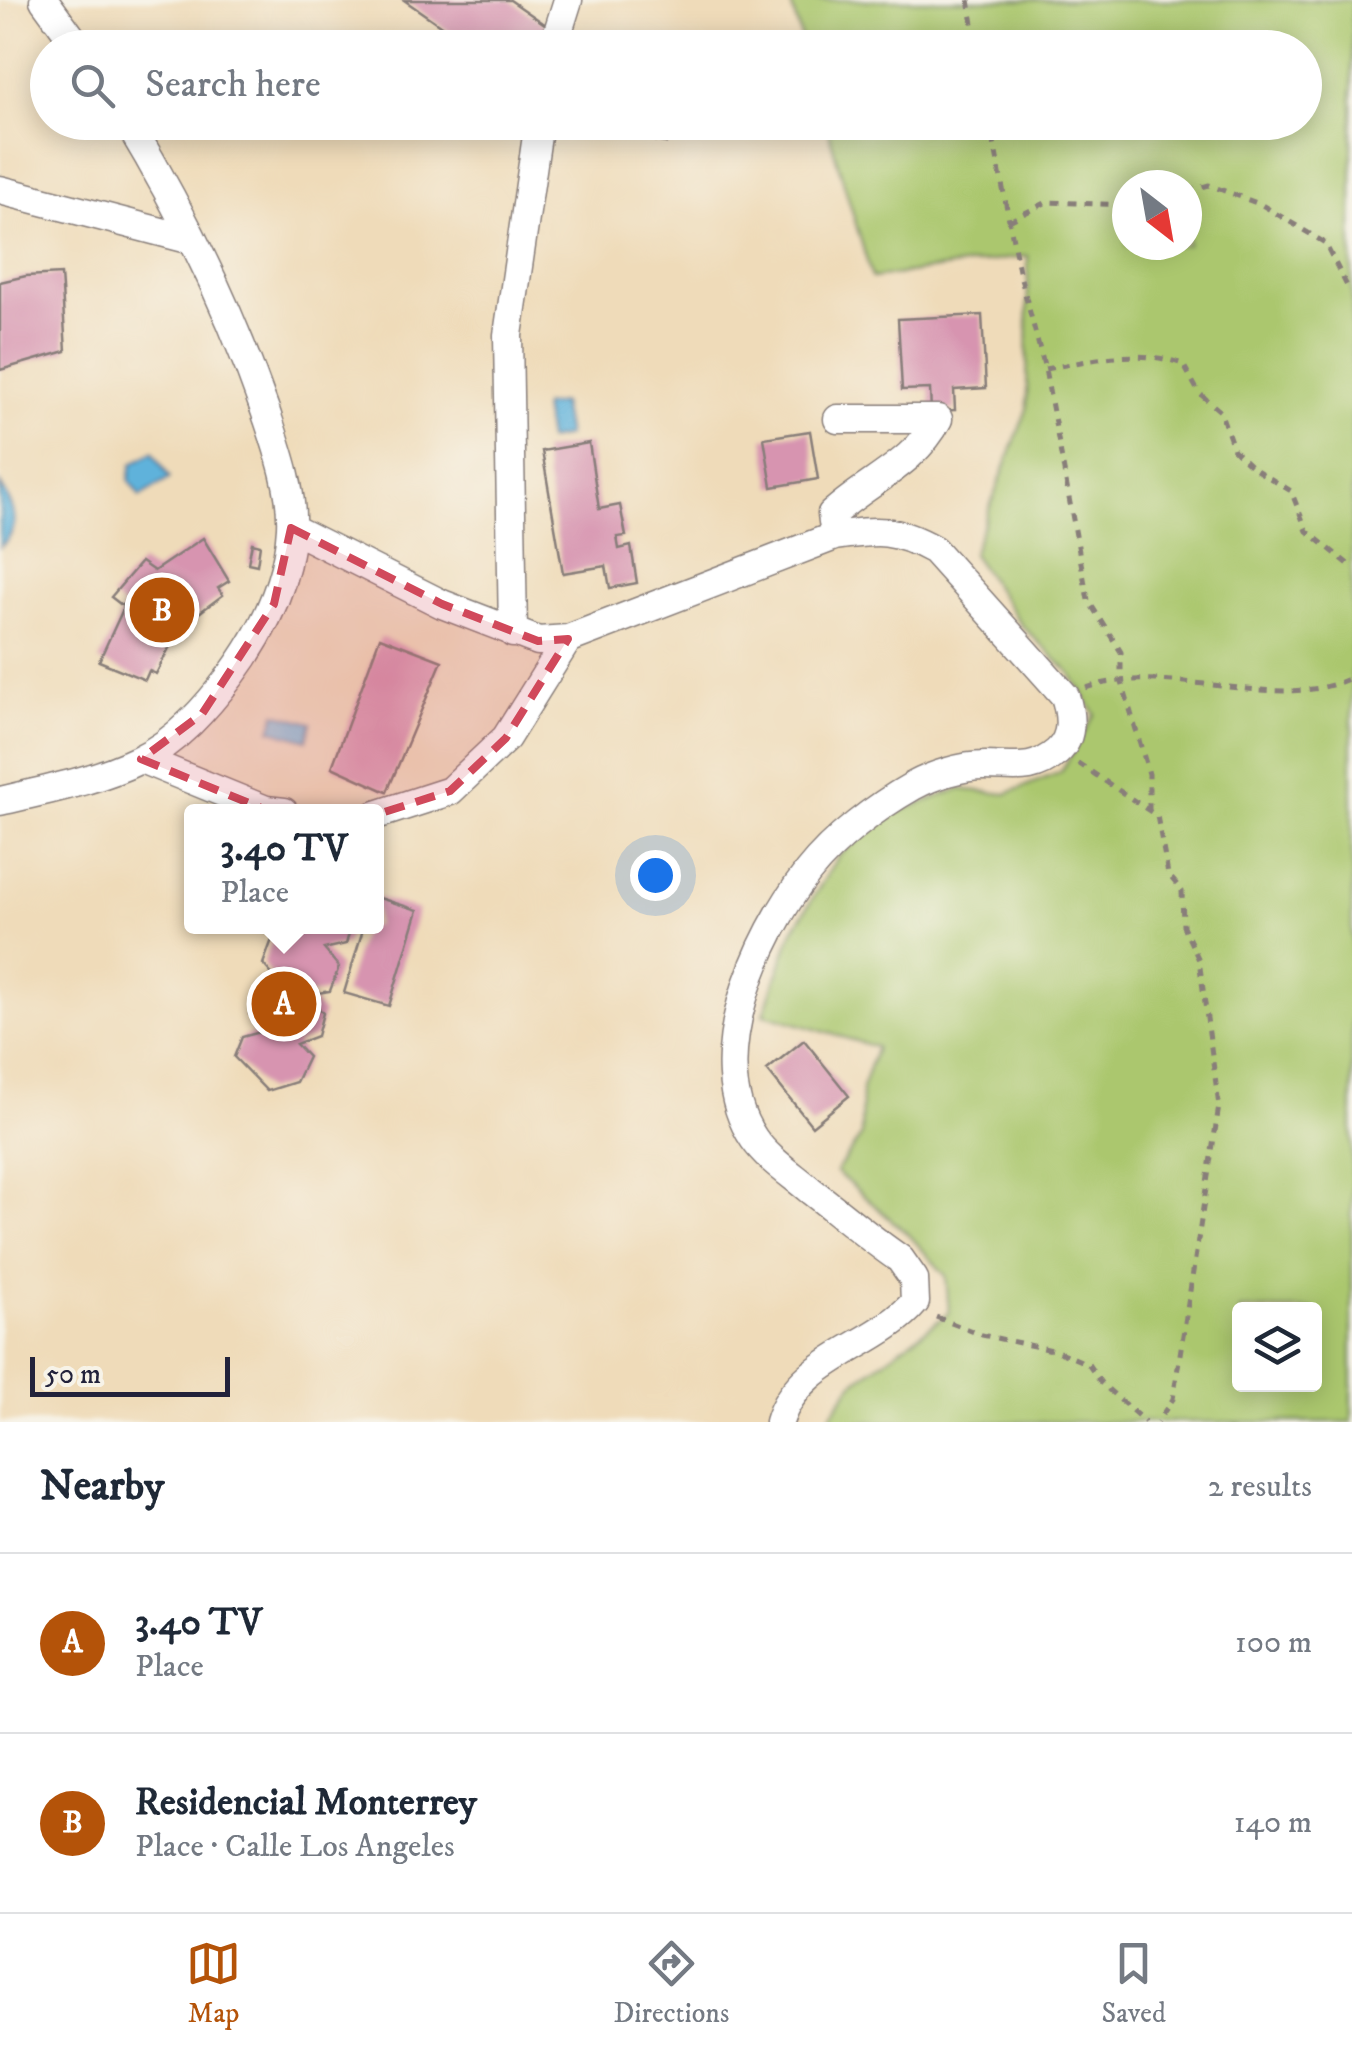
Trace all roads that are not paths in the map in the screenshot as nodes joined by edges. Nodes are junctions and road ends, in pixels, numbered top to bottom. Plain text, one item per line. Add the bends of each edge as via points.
1 (44, 0) edge
2 (568, 0) edge
3 (66, 30) edge
4 (559, 30) edge
5 (139, 140) edge
6 (536, 140) edge
7 (0, 190) edge
8 (192, 240) junction
9 (838, 420) dead end
10 (291, 528) junction
11 (835, 536) junction
12 (513, 632) junction
13 (568, 638) junction
14 (141, 759) junction
15 (0, 801) edge
16 (251, 804) edge
17 (384, 812) edge
18 (780, 1422) edge

1 - 3 street
2 - 4 street
5 - 8 street
6 - 12 street via 508,335
7 - 8 street
8 - 10 street via 275,439
9 - 11 street via 938,420 902,464 832,514
10 - 12 street
10 - 14 street via 274,604 244,658 202,714
11 - 13 street
11 - 18 street via 880,530 906,534 934,550 1065,696 1071,715 1058,751 1035,765 951,771 916,784 843,838 809,871 778,918 746,988 732,1075 754,1139 900,1259 914,1280 915,1302 902,1317 832,1358 802,1386
12 - 13 street via 538,641
13 - 17 street via 506,738 450,791
14 - 15 street
14 - 16 street

